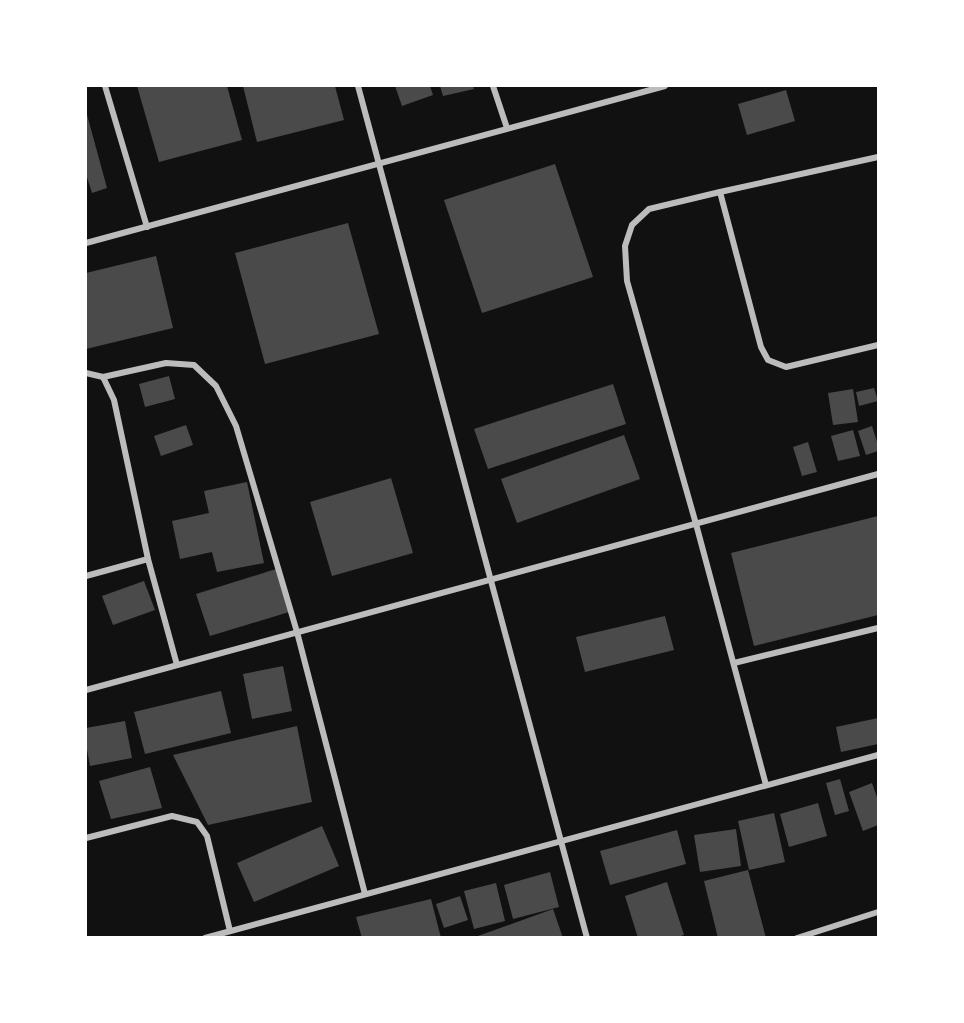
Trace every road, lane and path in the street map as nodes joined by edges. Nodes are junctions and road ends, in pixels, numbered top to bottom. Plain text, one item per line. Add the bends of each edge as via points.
1 (105, 86) edge
2 (358, 86) edge
3 (493, 86) edge
4 (665, 86) edge
5 (507, 128) junction
6 (879, 158) edge
7 (379, 163) junction
8 (720, 192) junction
9 (147, 226) junction
10 (86, 243) edge
11 (879, 345) edge
12 (86, 373) edge
13 (103, 377) junction
14 (879, 474) edge
15 (696, 524) junction
16 (148, 559) junction
17 (86, 576) edge
18 (491, 579) junction
19 (879, 627) edge
20 (297, 632) junction
21 (734, 663) junction
22 (177, 665) junction
23 (86, 690) edge
24 (879, 755) edge
25 (766, 785) junction
26 (86, 838) edge
27 (561, 840) junction
28 (365, 894) junction
29 (879, 912) edge
30 (230, 931) junction
31 (205, 938) edge
32 (587, 938) edge
33 (797, 938) edge

1 - 9 street
2 - 7 street
3 - 5 street
4 - 5 street
5 - 7 street
6 - 8 street
7 - 9 street
7 - 18 street
8 - 11 street via 761,347 768,360 786,367
8 - 15 street via 649,209 632,225 625,246 627,281
9 - 10 street
12 - 13 street
13 - 16 street via 114,400
13 - 20 street via 166,363 185,364 194,365 216,386 236,426
14 - 15 street
15 - 18 street
15 - 21 street
16 - 17 street
16 - 22 street
18 - 20 street
18 - 27 street
19 - 21 street
20 - 22 street
20 - 28 street
21 - 25 street
22 - 23 street
24 - 25 street
25 - 27 street
26 - 30 street via 172,816 197,822 207,836
27 - 28 street
27 - 32 street
28 - 30 street
29 - 33 street
30 - 31 street

